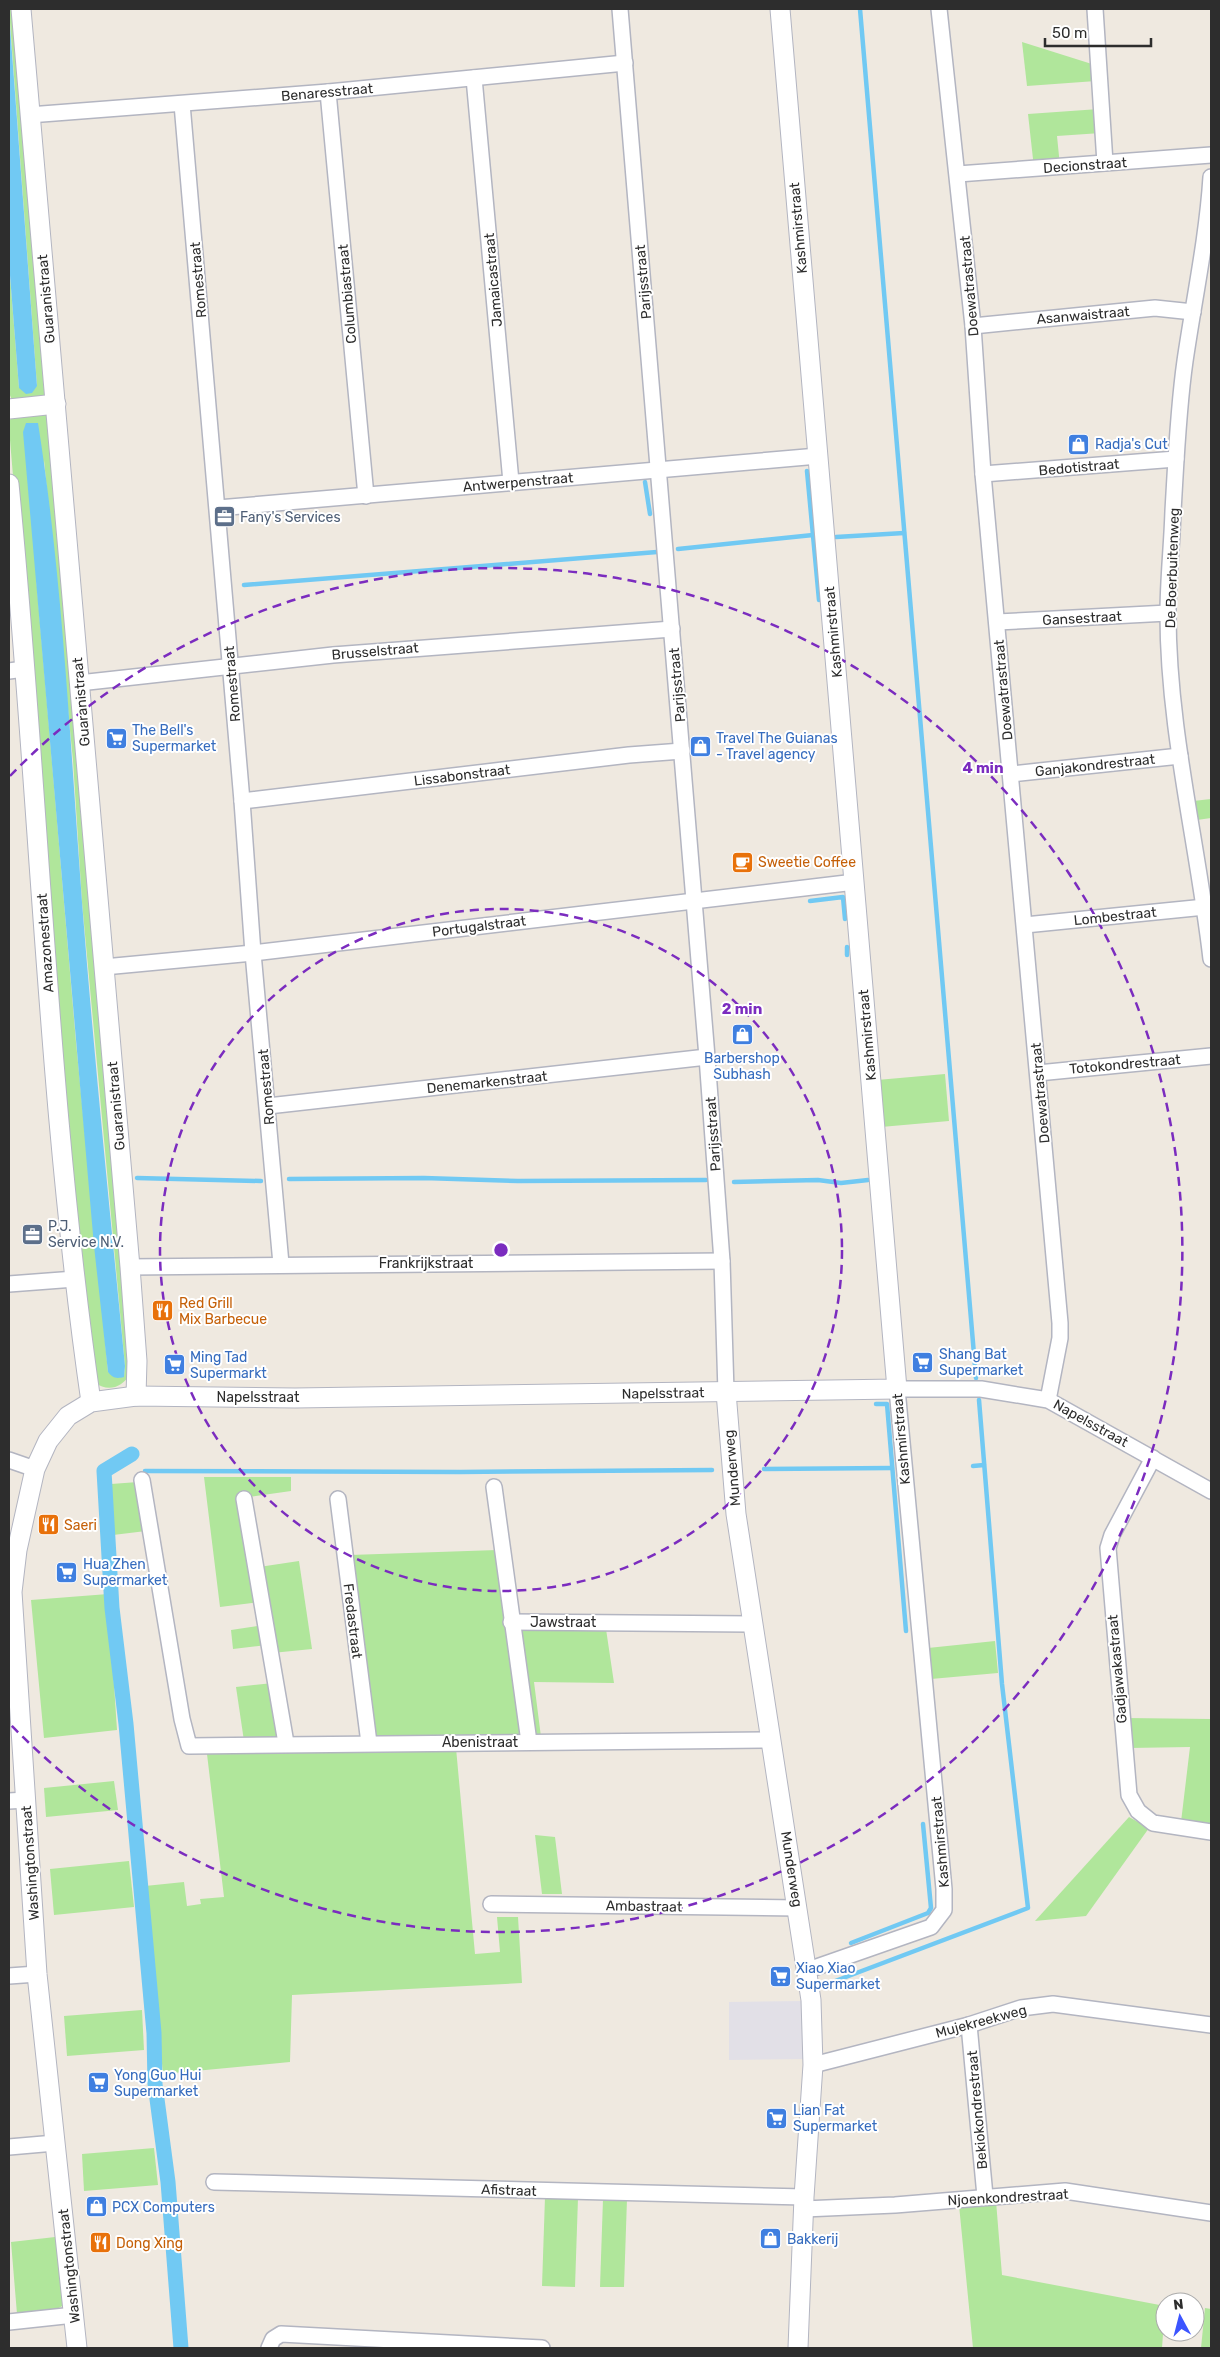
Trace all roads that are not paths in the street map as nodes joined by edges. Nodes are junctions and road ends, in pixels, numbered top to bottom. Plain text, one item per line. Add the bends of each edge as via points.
1 (21, 9) edge
2 (620, 9) edge
3 (780, 9) edge
4 (939, 9) edge
5 (1095, 9) edge
6 (625, 63) junction
7 (474, 78) junction
8 (328, 92) junction
9 (182, 104) junction
10 (29, 115) junction
11 (1211, 156) edge
12 (1106, 163) junction
13 (958, 174) junction
14 (1211, 177) edge
15 (1193, 312) junction
16 (973, 326) junction
17 (56, 404) junction
18 (9, 409) edge
19 (818, 456) junction
20 (1176, 459) junction
21 (658, 470) junction
22 (983, 474) junction
23 (511, 482) junction
24 (9, 484) edge
25 (366, 496) junction
26 (218, 508) junction
27 (11, 533) edge
28 (1168, 613) junction
29 (997, 622) junction
30 (672, 628) junction
31 (230, 666) junction
32 (16, 670) edge
33 (80, 683) junction
34 (682, 751) junction
35 (1180, 756) junction
36 (1010, 774) junction
37 (242, 801) junction
38 (855, 882) junction
39 (694, 900) junction
40 (1205, 907) junction
41 (1026, 925) junction
42 (253, 953) junction
43 (1211, 959) edge
44 (104, 967) junction
45 (1211, 1056) edge
46 (707, 1057) junction
47 (1038, 1073) junction
48 (268, 1106) junction
49 (722, 1261) junction
50 (281, 1264) junction
51 (130, 1267) junction
52 (75, 1279) junction
53 (9, 1284) edge
54 (897, 1389) junction
55 (726, 1392) junction
56 (136, 1396) junction
57 (1048, 1400) junction
58 (91, 1402) junction
59 (1153, 1458) junction
60 (9, 1460) edge
61 (35, 1469) junction
62 (142, 1480) dead end
63 (494, 1486) dead end
64 (1211, 1491) edge
65 (244, 1499) dead end
66 (338, 1499) dead end
67 (511, 1622) junction
68 (751, 1624) junction
69 (11, 1628) edge
70 (771, 1740) junction
71 (529, 1742) junction
72 (286, 1743) junction
73 (369, 1743) junction
74 (17, 1801) edge
75 (1211, 1832) edge
76 (491, 1904) dead end
77 (798, 1908) junction
78 (808, 1970) junction
79 (37, 1974) junction
80 (9, 1976) edge
81 (969, 2025) junction
82 (1211, 2025) edge
83 (813, 2065) junction
84 (55, 2143) junction
85 (9, 2147) edge
86 (214, 2182) dead end
87 (985, 2196) junction
88 (804, 2203) junction
89 (1211, 2213) edge
90 (74, 2315) junction
91 (9, 2322) edge
92 (77, 2348) edge
93 (269, 2348) edge
94 (542, 2348) edge
95 (798, 2348) edge

1 - 10 street, Guaranistraat
2 - 6 street, Parijsstraat
3 - 19 street, Kashmirstraat
4 - 13 street, Doewatrastraat
5 - 12 street
6 - 7 street, Benaresstraat
6 - 21 street, Parijsstraat
7 - 8 street, Benaresstraat
7 - 23 street, Jamaicastraat
8 - 9 street, Benaresstraat
8 - 25 street, Columbiastraat
9 - 10 street, Benaresstraat
9 - 26 street, Romestraat
10 - 17 street, Guaranistraat
11 - 12 street, Decionstraat
12 - 13 street, Decionstraat
13 - 16 street, Doewatrastraat
14 - 15 street, De Boerbuitenweg via 1209,211
15 - 16 street, Asanwaistraat via 1155,308
15 - 20 street, De Boerbuitenweg via 1184,362
16 - 22 street, Doewatrastraat
17 - 18 street
17 - 33 street, Guaranistraat
19 - 21 street, Antwerpenstraat
19 - 38 street, Kashmirstraat
20 - 22 street, Bedotistraat
20 - 28 street, De Boerbuitenweg
21 - 23 street, Antwerpenstraat
21 - 30 street, Parijsstraat
22 - 29 street, Doewatrastraat
23 - 25 street, Antwerpenstraat
24 - 27 street, Amazonestraat
25 - 26 street, Antwerpenstraat
26 - 31 street, Romestraat
27 - 32 street, Amazonestraat
28 - 29 street, Gansestraat
28 - 35 street, De Boerbuitenweg via 1171,681
29 - 36 street, Doewatrastraat
30 - 31 street, Brusselstraat
30 - 34 street, Parijsstraat
31 - 33 street, Brusselstraat
31 - 37 street, Romestraat
32 - 52 street, Amazonestraat
33 - 44 street, Guaranistraat
34 - 37 street, Lissabonstraat
34 - 39 street, Parijsstraat
35 - 36 street, Ganjakondrestraat
35 - 40 street, De Boerbuitenweg
36 - 41 street, Doewatrastraat
37 - 42 street, Romestraat
38 - 39 street, Portugalstraat
38 - 54 street, Kashmirstraat
39 - 42 street, Portugalstraat
39 - 46 street, Parijsstraat
40 - 41 street, Lombestraat
40 - 43 street, De Boerbuitenweg
41 - 47 street, Doewatrastraat
42 - 44 street, Portugalstraat
42 - 48 street, Romestraat
44 - 51 street, Guaranistraat
45 - 47 street, Totokondrestraat
46 - 48 street, Denemarkenstraat
46 - 49 street, Parijsstraat
47 - 57 street, Doewatrastraat via 1060,1323
48 - 50 street, Romestraat
49 - 50 street, Frankrijkstraat
49 - 55 street, Parijsstraat
50 - 51 street, Frankrijkstraat
51 - 56 street, Guaranistraat via 137,1360
52 - 53 street
52 - 58 street, Amazonestraat
54 - 55 street, Napelsstraat
54 - 57 street, Napelsstraat via 981,1389
54 - 78 street, Kashmirstraat via 944,1910 931,1927
55 - 56 street, Napelsstraat via 295,1398
55 - 68 street, Munderweg via 736,1514
56 - 58 street, Napelsstraat
57 - 59 street, Napelsstraat
58 - 61 street, Washingtonstraat via 68,1416 48,1440
59 - 64 street, Napelsstraat
59 - 75 street, Gadjawakastraat via 1108,1548 1129,1795 1138,1811 1153,1823
60 - 61 street
61 - 69 street, Washingtonstraat via 17,1550
62 - 72 street, Abenistraat via 189,1746
63 - 67 street, Jawstraat
65 - 72 street
66 - 73 street, Fredastraat
67 - 68 street, Jawstraat
67 - 71 street
68 - 70 street, Munderweg
69 - 74 street, Washingtonstraat
70 - 71 street, Abenistraat
70 - 77 street, Munderweg
71 - 73 street, Abenistraat
72 - 73 street, Abenistraat
74 - 79 street, Washingtonstraat
76 - 77 street, Ambastraat
77 - 78 street, Munderweg
78 - 83 street, Munderweg
79 - 80 street
79 - 84 street, Washingtonstraat
81 - 82 street, Mujekreekweg via 1021,2008 1053,2004
81 - 83 street, Mujekreekweg
81 - 87 street, Bekiokondrestraat
83 - 88 street, Munderweg
84 - 85 street
84 - 90 street, Washingtonstraat
86 - 88 street, Afistraat
87 - 88 street, Njoenkondrestraat via 895,2205
87 - 89 street, Njoenkondrestraat via 1064,2192
88 - 95 street, Munderweg
90 - 91 street
90 - 92 street, Washingtonstraat
93 - 94 street via 273,2339 281,2334

